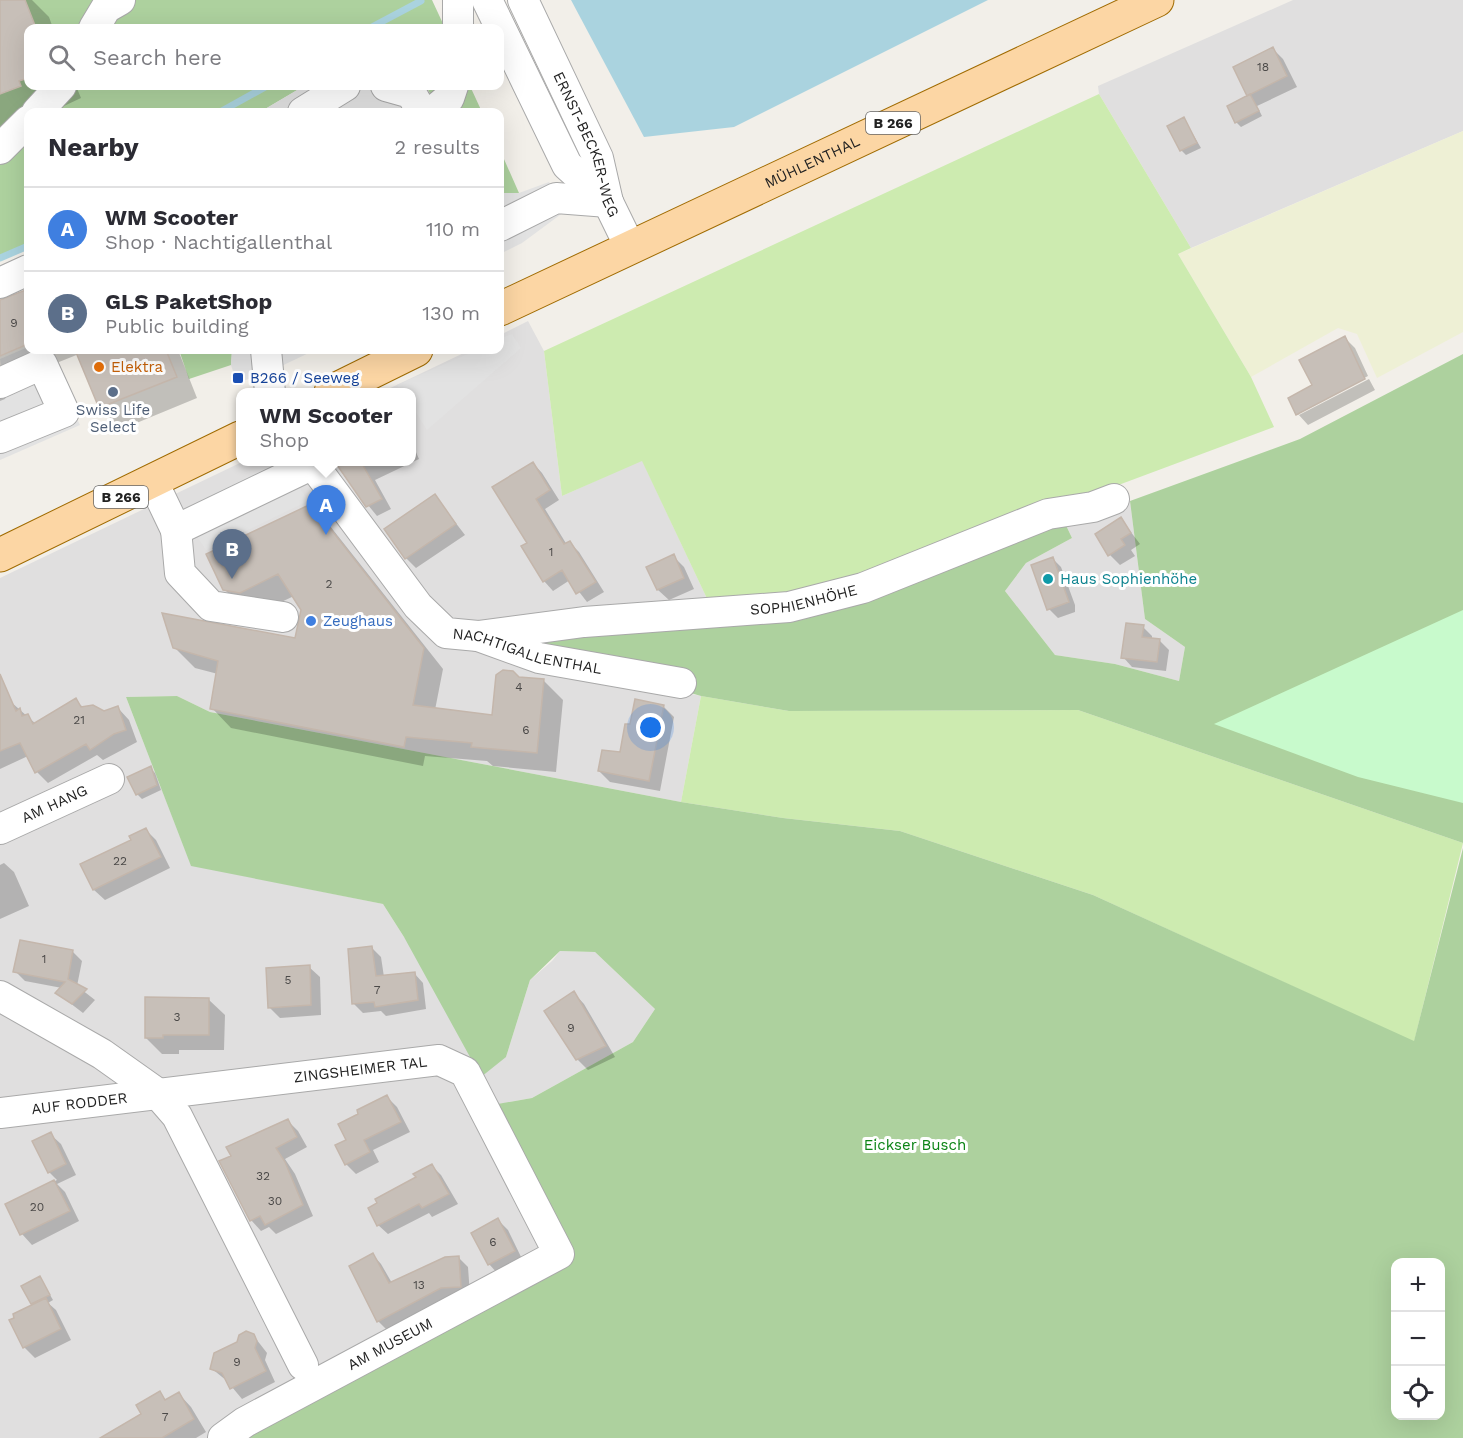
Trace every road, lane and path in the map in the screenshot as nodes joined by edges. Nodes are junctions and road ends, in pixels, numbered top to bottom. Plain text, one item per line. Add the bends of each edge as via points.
1 (120, 0) edge
2 (458, 0) edge
3 (487, 0) edge
4 (523, 0) edge
5 (1157, 0) edge
6 (96, 24) edge
7 (458, 24) edge
8 (499, 24) edge
9 (504, 35) edge
10 (57, 90) edge
11 (339, 90) edge
12 (400, 90) edge
13 (452, 90) edge
14 (41, 108) edge
15 (309, 108) edge
16 (420, 108) edge
17 (437, 108) edge
18 (609, 202) junction
19 (504, 224) edge
20 (630, 247) junction
21 (24, 272) edge
22 (0, 283) edge
23 (504, 307) edge
24 (266, 354) edge
25 (408, 354) edge
26 (0, 383) edge
27 (270, 388) edge
28 (342, 388) edge
29 (0, 438) edge
30 (236, 440) edge
31 (306, 466) edge
32 (314, 466) edge
33 (153, 482) junction
34 (1114, 499) dead end
35 (176, 530) junction
36 (0, 555) edge
37 (283, 616) dead end
38 (478, 636) junction
39 (681, 683) dead end
40 (109, 779) dead end
41 (0, 829) edge
42 (0, 996) edge
43 (157, 1093) junction
44 (0, 1113) edge
45 (559, 1254) joint
46 (303, 1365) dead end
47 (223, 1438) edge

1 - 6 street via 106,8
2 - 7 street
3 - 8 street, ERNST-BECKER-WEG
4 - 18 street, ERNST-BECKER-WEG via 598,158
5 - 20 main road, MÜHLENTHAL / B 266
9 - 18 street, ERNST-BECKER-WEG via 567,165
10 - 14 street
11 - 15 street
12 - 16 street via 411,93
13 - 17 street via 449,98
18 - 19 street via 556,198
18 - 20 street
20 - 23 main road, MÜHLENTHAL / B 266
21 - 22 street
24 - 27 street
25 - 28 main road
26 - 29 street via 42,364 64,412
30 - 33 main road, B 266
31 - 35 street
32 - 38 street, NACHTIGALLENTHAL via 418,606 446,633
33 - 35 street
33 - 36 main road, B 266
34 - 38 street, SOPHIENHÖHE via 1094,507 1048,514 863,588 789,607 584,622
35 - 37 street via 180,573 212,606
38 - 39 street, NACHTIGALLENTHAL via 539,658
40 - 41 street, AM HANG
42 - 43 street via 102,1054
43 - 44 street, AUF RODDER
43 - 45 street, ZINGSHEIMER TAL via 439,1060 465,1072
43 - 46 street via 177,1116
45 - 47 street, AM MUSEUM via 245,1422

